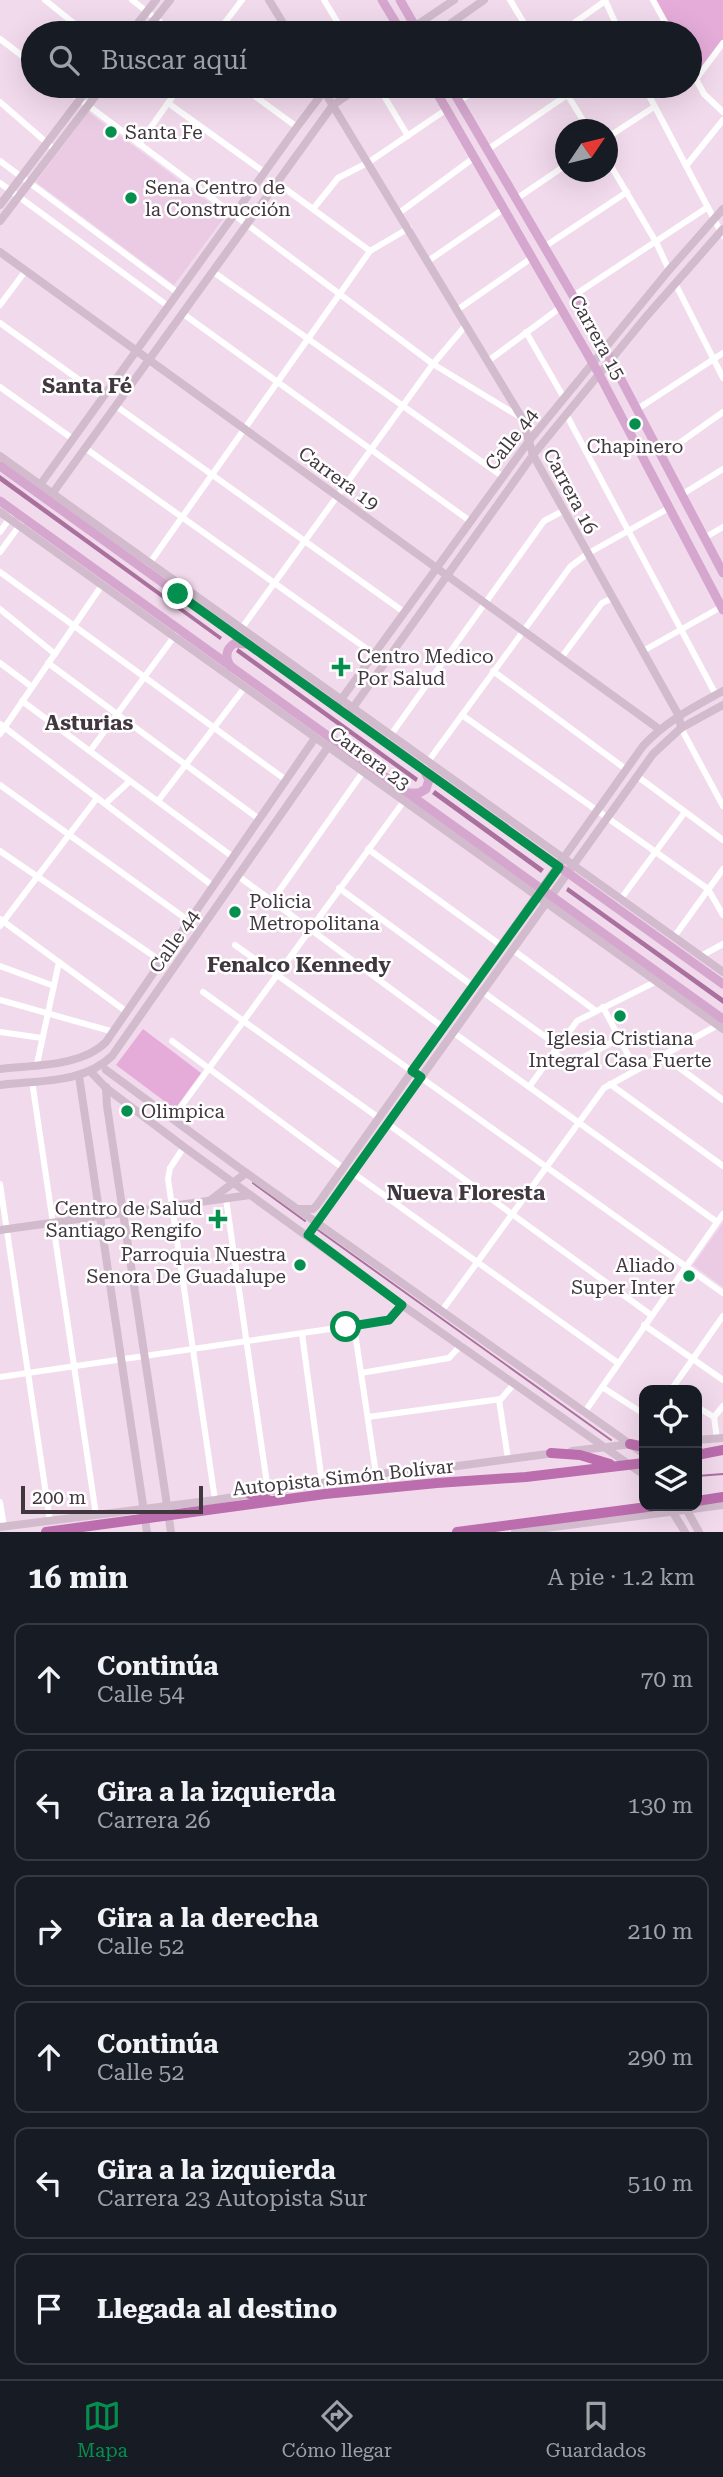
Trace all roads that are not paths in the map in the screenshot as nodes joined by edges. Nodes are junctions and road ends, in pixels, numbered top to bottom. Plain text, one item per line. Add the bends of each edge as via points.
1 (45, 0) edge
2 (132, 0) edge
3 (156, 0) edge
4 (170, 0) edge
5 (242, 0) edge
6 (324, 0) edge
7 (382, 0) edge
8 (400, 0) edge
9 (454, 0) edge
10 (484, 0) edge
11 (510, 0) edge
12 (605, 0) edge
13 (653, 0) edge
14 (272, 1) edge
15 (147, 12) junction
16 (155, 19) junction
17 (71, 21) edge
18 (140, 21) edge
19 (158, 21) edge
20 (226, 21) edge
21 (281, 21) edge
22 (337, 21) edge
23 (395, 21) edge
24 (412, 21) edge
25 (428, 21) edge
26 (454, 21) edge
27 (523, 21) edge
28 (576, 21) edge
29 (615, 21) edge
30 (664, 21) edge
31 (0, 39) edge
32 (722, 47) edge
33 (21, 55) edge
34 (702, 72) edge
35 (702, 90) edge
36 (94, 98) edge
37 (172, 98) edge
38 (259, 98) edge
39 (318, 98) edge
40 (330, 98) edge
41 (343, 98) edge
42 (385, 98) edge
43 (440, 98) edge
44 (456, 98) edge
45 (463, 98) edge
46 (563, 98) edge
47 (569, 98) edge
48 (650, 98) edge
49 (80, 99) joint
50 (458, 101) junction
51 (0, 102) edge
52 (168, 103) junction
53 (333, 105) junction
54 (88, 106) junction
55 (654, 107) junction
56 (447, 109) junction
57 (723, 111) edge
58 (582, 119) edge
59 (723, 120) edge
60 (296, 127) junction
61 (618, 130) edge
62 (408, 136) junction
63 (47, 143) junction
64 (139, 144) junction
65 (54, 149) junction
66 (487, 150) junction
67 (475, 157) junction
68 (0, 161) edge
69 (369, 162) junction
70 (686, 166) junction
71 (264, 172) junction
72 (555, 172) edge
73 (618, 179) edge
74 (24, 181) junction
75 (0, 183) edge
76 (276, 183) junction
77 (626, 192) junction
78 (14, 194) junction
79 (516, 199) junction
80 (0, 205) edge
81 (708, 207) junction
82 (505, 208) junction
83 (313, 209) junction
84 (723, 209) edge
85 (400, 213) junction
86 (234, 215) junction
87 (714, 219) junction
88 (0, 221) edge
89 (246, 224) junction
90 (409, 228) junction
91 (722, 232) edge
92 (656, 242) junction
93 (544, 247) junction
94 (370, 251) junction
95 (0, 252) edge
96 (534, 257) junction
97 (428, 261) junction
98 (26, 270) junction
99 (669, 270) junction
100 (212, 271) junction
101 (676, 285) junction
102 (178, 293) junction
103 (340, 295) junction
104 (573, 296) junction
105 (0, 305) edge
106 (168, 306) junction
107 (561, 307) junction
108 (457, 310) junction
109 (182, 313) junction
110 (0, 323) edge
111 (466, 325) junction
112 (526, 332) junction
113 (309, 339) junction
114 (604, 349) junction
115 (138, 351) junction
116 (723, 353) edge
117 (148, 359) junction
118 (713, 359) junction
119 (611, 360) junction
120 (488, 361) junction
121 (593, 362) junction
122 (433, 365) junction
123 (599, 374) junction
124 (723, 378) edge
125 (277, 382) junction
126 (0, 387) edge
127 (103, 397) junction
128 (564, 398) junction
129 (116, 406) junction
130 (403, 406) junction
131 (636, 410) junction
132 (723, 412) edge
133 (566, 414) junction
134 (522, 418) junction
135 (244, 428) junction
136 (72, 439) junction
137 (529, 441) junction
138 (85, 448) junction
139 (371, 450) junction
140 (533, 455) junction
141 (0, 456) edge
142 (661, 456) junction
143 (0, 466) edge
144 (723, 469) edge
145 (212, 475) junction
146 (502, 476) junction
147 (40, 485) junction
148 (52, 494) junction
149 (681, 495) junction
150 (338, 496) junction
151 (0, 501) edge
152 (669, 508) junction
153 (563, 511) junction
154 (0, 512) edge
155 (12, 515) junction
156 (183, 518) junction
157 (470, 521) junction
158 (22, 522) junction
159 (723, 527) edge
160 (628, 531) junction
161 (0, 532) edge
162 (704, 538) junction
163 (305, 541) junction
164 (0, 552) edge
165 (587, 554) junction
166 (149, 564) junction
167 (436, 567) junction
168 (0, 572) edge
169 (723, 573) edge
170 (447, 575) junction
171 (275, 583) junction
172 (102, 584) junction
173 (612, 598) junction
174 (197, 603) junction
175 (485, 603) junction
176 (722, 609) edge
177 (0, 610) edge
178 (404, 612) junction
179 (74, 625) junction
180 (242, 629) junction
181 (681, 629) junction
182 (523, 630) junction
183 (176, 633) junction
184 (253, 647) junction
185 (642, 651) junction
186 (55, 654) junction
187 (374, 654) junction
188 (562, 658) junction
189 (0, 663) edge
190 (48, 663) junction
191 (235, 671) junction
192 (494, 671) junction
193 (144, 677) junction
194 (310, 683) junction
195 (256, 686) junction
196 (32, 687) junction
197 (245, 687) junction
198 (720, 693) edge
199 (22, 701) junction
200 (340, 701) junction
201 (270, 705) junction
202 (722, 706) edge
203 (352, 709) junction
204 (279, 712) junction
205 (295, 713) junction
206 (117, 714) junction
207 (462, 715) junction
208 (679, 716) junction
209 (214, 727) junction
210 (372, 728) junction
211 (681, 728) junction
212 (1, 729) edge
213 (659, 729) junction
214 (390, 736) junction
215 (315, 738) junction
216 (328, 747) junction
217 (90, 751) junction
218 (186, 765) junction
219 (424, 765) junction
220 (362, 767) junction
221 (627, 770) junction
222 (637, 776) junction
223 (286, 780) junction
224 (130, 781) junction
225 (0, 785) edge
226 (278, 793) junction
227 (405, 796) junction
228 (97, 798) junction
229 (158, 801) junction
230 (290, 802) junction
231 (105, 804) junction
232 (723, 806) edge
233 (598, 812) junction
234 (685, 812) junction
235 (607, 818) junction
236 (259, 819) junction
237 (69, 835) junction
238 (723, 840) edge
239 (368, 849) junction
240 (0, 851) edge
241 (655, 852) junction
242 (233, 857) junction
243 (561, 863) junction
244 (723, 869) edge
245 (571, 870) junction
246 (238, 876) junction
247 (38, 877) junction
248 (213, 886) junction
249 (339, 888) junction
250 (708, 889) junction
251 (540, 893) junction
252 (549, 900) junction
253 (620, 900) junction
254 (272, 901) junction
255 (723, 915) edge
256 (189, 921) junction
257 (1, 922) edge
258 (309, 929) junction
259 (600, 931) junction
260 (674, 937) junction
261 (723, 944) edge
262 (235, 945) dead end
263 (606, 945) junction
264 (502, 946) junction
265 (513, 950) junction
266 (696, 957) junction
267 (162, 961) junction
268 (59, 962) junction
269 (0, 966) edge
270 (649, 966) junction
271 (637, 967) junction
272 (723, 972) edge
273 (276, 974) junction
274 (657, 981) junction
275 (723, 984) edge
276 (54, 986) junction
277 (473, 986) junction
278 (203, 992) dead end
279 (483, 992) junction
280 (0, 1000) edge
281 (135, 1000) junction
282 (147, 1008) junction
283 (599, 1009) junction
284 (127, 1012) junction
285 (48, 1013) junction
286 (243, 1021) junction
287 (721, 1024) edge
288 (444, 1028) junction
289 (0, 1032) edge
290 (114, 1032) junction
291 (454, 1033) junction
292 (43, 1038) junction
293 (619, 1039) junction
294 (172, 1041) dead end
295 (556, 1049) junction
296 (662, 1055) junction
297 (108, 1060) junction
298 (37, 1064) junction
299 (209, 1068) junction
300 (0, 1069) edge
301 (106, 1070) junction
302 (636, 1070) junction
303 (90, 1071) junction
304 (412, 1071) junction
305 (79, 1076) junction
306 (421, 1077) junction
307 (32, 1081) junction
308 (611, 1084) junction
309 (0, 1085) edge
310 (529, 1087) junction
311 (106, 1088) junction
312 (723, 1100) edge
313 (379, 1118) junction
314 (172, 1119) junction
315 (578, 1122) junction
316 (387, 1124) junction
317 (184, 1147) junction
318 (546, 1166) junction
319 (723, 1166) edge
320 (344, 1168) junction
321 (246, 1173) junction
322 (352, 1173) junction
323 (234, 1183) junction
324 (0, 1184) edge
325 (250, 1195) junction
326 (211, 1199) junction
327 (226, 1199) junction
328 (172, 1206) junction
329 (299, 1209) junction
330 (123, 1213) junction
331 (723, 1213) edge
332 (512, 1215) junction
333 (100, 1216) junction
334 (317, 1222) junction
335 (53, 1223) junction
336 (717, 1223) junction
337 (3, 1230) edge
338 (308, 1235) junction
339 (477, 1262) junction
340 (685, 1266) junction
341 (723, 1293) edge
342 (402, 1305) junction
343 (441, 1312) junction
344 (651, 1315) junction
345 (723, 1316) edge
346 (644, 1325) junction
347 (354, 1326) junction
348 (302, 1334) junction
349 (246, 1342) junction
350 (461, 1345) junction
351 (192, 1349) junction
352 (145, 1356) junction
353 (692, 1359) junction
354 (121, 1360) junction
355 (618, 1363) junction
356 (74, 1367) junction
357 (29, 1373) junction
358 (361, 1373) junction
359 (0, 1377) edge
360 (723, 1380) edge
361 (514, 1384) junction
362 (674, 1385) edge
363 (602, 1387) junction
364 (499, 1400) junction
365 (723, 1406) edge
366 (702, 1410) edge
367 (639, 1411) edge
368 (584, 1413) junction
369 (368, 1417) junction
370 (714, 1418) junction
371 (702, 1441) edge
372 (630, 1444) junction
373 (721, 1444) edge
374 (639, 1445) edge
375 (606, 1448) junction
376 (639, 1450) edge
377 (702, 1451) edge
378 (551, 1453) junction
379 (508, 1459) junction
380 (639, 1463) edge
381 (632, 1464) junction
382 (616, 1465) junction
383 (639, 1470) edge
384 (376, 1474) junction
385 (322, 1482) junction
386 (250, 1494) joint
387 (269, 1496) junction
388 (232, 1497) joint
389 (702, 1501) edge
390 (0, 1502) edge
391 (722, 1502) edge
392 (215, 1504) junction
393 (702, 1505) edge
394 (639, 1508) edge
395 (167, 1509) junction
396 (656, 1511) edge
397 (673, 1511) edge
398 (688, 1511) edge
399 (144, 1512) junction
400 (96, 1515) junction
401 (48, 1526) edge
402 (2, 1527) edge
403 (571, 1528) edge
404 (147, 1532) edge
405 (171, 1532) edge
406 (457, 1532) edge
407 (515, 1532) edge
408 (685, 1532) edge
409 (699, 1532) edge

1 - 17 street
2 - 15 street
3 - 15 street
4 - 16 street
5 - 20 street
6 - 22 street
7 - 23 main road
8 - 24 main road
9 - 25 street
10 - 26 street
11 - 27 street
12 - 28 street
12 - 29 street
13 - 30 street
14 - 21 street
15 - 16 street
15 - 18 street
16 - 19 street
31 - 33 street
32 - 34 street
35 - 57 street
36 - 54 street
37 - 52 street
38 - 60 street
39 - 60 street
40 - 53 street, Carrera 16
41 - 53 street
42 - 62 street
43 - 56 main road, Carrera 15
44 - 50 main road, Carrera 15
45 - 50 street
46 - 66 street
47 - 58 street
48 - 55 street
49 - 54 street
49 - 63 street
50 - 66 main road, Carrera 15
51 - 63 street
52 - 64 street
52 - 71 street
53 - 69 street, Carrera 16
53 - 76 street
54 - 64 street
54 - 65 street
55 - 61 street
55 - 70 street
56 - 62 street
56 - 67 main road, Carrera 15
59 - 70 street
60 - 71 street
62 - 69 street
63 - 65 street
63 - 74 street
64 - 86 street
65 - 74 street
66 - 79 main road, Carrera 15
67 - 82 main road, Carrera 15
67 - 85 street
68 - 74 street
69 - 83 street via 338,178
69 - 85 street, Carrera 16
70 - 81 street
71 - 86 street
72 - 79 street
73 - 77 street
74 - 78 street
74 - 102 street
75 - 78 street
76 - 83 street
76 - 89 street
77 - 92 street
77 - 93 street
78 - 80 street
78 - 88 street
78 - 106 street
79 - 93 main road, Carrera 15
81 - 87 street
81 - 92 street
82 - 96 main road, Carrera 15
82 - 97 street
83 - 94 street
84 - 87 street, Calle 44
85 - 90 street, Carrera 16
86 - 89 street
86 - 102 street
87 - 91 street
87 - 99 street, Calle 44
89 - 100 street
89 - 103 street
90 - 94 street
90 - 97 street, Carrera 16
91 - 101 street, Calle 44
92 - 99 street
92 - 104 street
93 - 104 main road, Carrera 15
94 - 103 street
95 - 98 street, Carrera 19
96 - 107 main road, Carrera 15
96 - 108 street
97 - 108 street, Carrera 16
98 - 105 street
98 - 115 street, Carrera 19
99 - 114 street, Calle 44
100 - 109 street
100 - 113 street
101 - 118 street
101 - 119 street, Calle 44
102 - 106 street
103 - 113 street
103 - 122 street
104 - 114 main road, Carrera 15
106 - 115 street
107 - 112 street
107 - 121 main road, Carrera 15
108 - 111 street, Carrera 16
109 - 117 street
109 - 125 street
110 - 127 street
111 - 120 street, Carrera 16
111 - 122 street
112 - 120 street
112 - 128 street
113 - 125 street
113 - 130 street
114 - 119 main road, Carrera 15
114 - 121 street, Calle 44
115 - 117 street, Carrera 19
115 - 127 street
116 - 118 street
117 - 129 street
117 - 135 street, Carrera 19
118 - 124 street
118 - 131 street
119 - 123 street, Calle 44
119 - 131 main road, Carrera 15
120 - 134 street, Carrera 16
121 - 123 main road, Carrera 15
121 - 128 street, Calle 44
122 - 130 street
122 - 134 street
123 - 133 street, Calle 44
123 - 152 main road, Carrera 15
125 - 135 street
125 - 139 street
126 - 136 street
127 - 136 street
128 - 137 street, Calle 44
129 - 138 street
129 - 145 street
130 - 139 street
130 - 146 street
131 - 142 main road, Carrera 15
132 - 142 street
133 - 140 street, Calle 44
133 - 160 street
134 - 137 street, Carrera 16
135 - 145 street
135 - 150 street, Carrera 19
136 - 147 street
137 - 140 street, Carrera 16
137 - 146 street, Calle 44
138 - 148 street
138 - 156 street
139 - 150 street
139 - 157 street
140 - 153 street, Carrera 16
140 - 170 street, Calle 44
141 - 147 street, Carrera 23
142 - 149 main road, Carrera 15
143 - 174 main road
144 - 149 street
145 - 156 street
145 - 163 street
146 - 157 street, Calle 44
147 - 148 street, Carrera 23
148 - 166 street, Carrera 23
149 - 162 main road, Carrera 15
150 - 163 street
150 - 167 street, Carrera 19
151 - 155 main road
152 - 160 street
152 - 176 main road, Carrera 15
153 - 165 street, Carrera 16
153 - 175 street via 544,521
154 - 155 street
155 - 158 main road
155 - 161 street
156 - 166 street
156 - 171 street
157 - 167 street, Calle 44
158 - 164 street
158 - 172 street, Carrera 23
158 - 183 main road
159 - 162 street
160 - 165 street
160 - 181 street
162 - 169 main road, Carrera 15
163 - 171 street
163 - 178 street
165 - 173 street, Carrera 16
165 - 182 street via 570,567
166 - 174 street, Carrera 23
167 - 170 street, Carrera 19
167 - 178 street, Calle 44
168 - 179 street
170 - 175 street, Carrera 19
170 - 203 street, Calle 44
171 - 180 street
171 - 187 street
172 - 179 street
172 - 183 street, Carrera 23
173 - 185 street, Carrera 16
173 - 188 street via 602,603
174 - 180 street, Carrera 23
174 - 184 main road
175 - 182 street, Carrera 19
175 - 214 street
176 - 181 street
177 - 186 street
178 - 187 street, Calle 44
179 - 186 street
179 - 193 street
180 - 194 street, Carrera 23
181 - 185 street
181 - 198 street
182 - 188 street, Carrera 19
182 - 192 street
183 - 191 main road
183 - 193 street
183 - 197 street, Carrera 23
184 - 191 main road via 237,642 229,647 227,661
184 - 194 main road
185 - 208 street, Carrera 16
186 - 190 street
187 - 200 street, Calle 44
188 - 213 street, Carrera 19
189 - 196 street
190 - 196 street
190 - 206 street
191 - 195 main road
192 - 207 street
192 - 221 street
193 - 206 street
193 - 209 street
194 - 200 street, Carrera 23
194 - 210 main road
195 - 201 main road
195 - 205 main road
196 - 199 street
197 - 201 street, Carrera 23
197 - 209 street
198 - 208 street
199 - 212 street
199 - 217 street
200 - 203 street, Carrera 23
201 - 204 street, Carrera 23
202 - 211 street
203 - 210 street, Carrera 23
204 - 205 main road
204 - 215 street, Carrera 23
205 - 220 main road
206 - 217 street
206 - 218 street
207 - 219 street
207 - 233 street
208 - 211 street, Carrera 16
208 - 213 street
209 - 218 street
209 - 223 street
210 - 214 street, Carrera 23
210 - 219 main road
211 - 222 street
211 - 232 street, Carrera 16
212 - 228 street
213 - 221 street
214 - 219 street, Carrera 23
215 - 216 street, Carrera 23
215 - 223 street, Calle 44
216 - 220 street, Carrera 23
216 - 230 street, Calle 44
217 - 224 street
218 - 229 street
218 - 236 street
219 - 227 main road via 426,789
219 - 243 main road
220 - 227 main road
220 - 254 street
221 - 233 street
222 - 234 street
222 - 235 street
223 - 226 street, Calle 44
224 - 229 street
224 - 231 street
225 - 237 street
226 - 230 street
226 - 236 street, Calle 44
227 - 239 street
227 - 251 main road
228 - 231 street
228 - 237 street
229 - 242 street
230 - 246 street, Calle 44
231 - 248 street
233 - 235 street
233 - 243 street
234 - 238 street
234 - 241 street
235 - 241 street
235 - 245 street
236 - 242 street, Calle 44
237 - 247 street
237 - 256 street
239 - 249 street
239 - 264 street
240 - 247 street
241 - 250 street
241 - 253 street
242 - 248 street, Calle 44
243 - 245 main road
243 - 251 street
244 - 250 street
245 - 252 street
245 - 253 street
245 - 266 main road
246 - 254 street
246 - 282 street, Calle 44
247 - 257 street
247 - 267 street
248 - 256 street, Calle 44
249 - 258 street
249 - 277 street
250 - 255 street
250 - 260 street
251 - 252 main road
251 - 264 street
252 - 259 main road
252 - 263 street
252 - 265 street
253 - 260 street
254 - 258 street
256 - 267 street, Calle 44
257 - 268 street
258 - 273 street
258 - 288 street
259 - 263 main road
259 - 270 main road
260 - 266 street
261 - 266 street
262 - 273 street
263 - 271 street
264 - 277 street
265 - 279 street
265 - 283 street
266 - 272 street
266 - 275 main road
267 - 281 street, Calle 44
268 - 276 street
268 - 284 street
269 - 276 street
270 - 271 main road
270 - 287 main road
271 - 274 street
273 - 286 street
273 - 304 street
274 - 283 street
274 - 287 street
276 - 285 street
277 - 288 street
278 - 286 street
279 - 291 street
279 - 295 street
280 - 285 street
281 - 282 street
281 - 284 street, Calle 44
282 - 297 street, Calle 44
283 - 293 street
283 - 295 street via 577,1021
284 - 290 street, Calle 44
285 - 290 street
285 - 292 street
286 - 299 street
286 - 313 street
287 - 296 street
288 - 304 street
289 - 292 street
290 - 298 street, Calle 44 via 86,1056
291 - 306 street
291 - 310 street
292 - 298 street
293 - 295 street via 572,1063
293 - 302 street
294 - 299 street
295 - 310 street
296 - 302 street
296 - 312 street
297 - 301 street
297 - 303 street, Calle 44
298 - 300 street, Calle 44
299 - 314 street
299 - 320 street
301 - 311 street
301 - 314 street
302 - 308 street
303 - 305 street, Calle 44
303 - 311 street
304 - 306 street
304 - 313 street
305 - 307 street, Calle 44
305 - 333 street
306 - 316 street
306 - 318 street
307 - 309 street, Calle 44
307 - 335 street
308 - 315 street
308 - 319 street
310 - 315 street
311 - 317 street
311 - 330 street
313 - 320 street
314 - 321 street
315 - 318 street
315 - 336 street
316 - 322 street
316 - 332 street
317 - 323 street
317 - 328 street via 168,1175
318 - 332 street
318 - 340 street
320 - 329 street via 313,1209
321 - 323 street
321 - 329 street
322 - 334 street
322 - 339 street
323 - 325 street
323 - 326 street
324 - 337 street
325 - 327 street
325 - 338 street
326 - 327 street
326 - 328 street
327 - 349 street
328 - 330 street
328 - 351 street
329 - 334 street
330 - 333 street
330 - 352 street
331 - 336 street
332 - 339 street
332 - 344 street
333 - 335 street
333 - 354 street
334 - 338 street
334 - 343 street
335 - 337 street
335 - 356 street
336 - 340 street
337 - 357 street
338 - 342 street
339 - 343 street
339 - 355 street
340 - 341 street
340 - 344 street
342 - 347 street via 389,1320
342 - 350 street
343 - 368 street
344 - 346 street
345 - 353 street
346 - 353 street
346 - 355 street
347 - 348 street
347 - 358 street
348 - 349 street
348 - 385 street
349 - 351 street
349 - 387 street
350 - 358 street via 449,1358
350 - 361 street
351 - 352 street
351 - 392 street
352 - 354 street
352 - 395 street
353 - 360 street
353 - 362 street
354 - 356 street
354 - 399 street
355 - 363 street
356 - 357 street
356 - 400 street
357 - 359 street
357 - 401 street
358 - 369 street
361 - 364 street
361 - 375 street
363 - 367 street
363 - 368 street
364 - 369 street
364 - 379 street
365 - 370 street
366 - 370 street
368 - 372 street
369 - 384 street
370 - 373 street
371 - 373 street
372 - 374 highway
372 - 375 street
372 - 376 street
373 - 377 highway
375 - 378 street
375 - 381 street
378 - 379 street
378 - 382 highway
379 - 384 street
380 - 381 highway, Autopista Simón Bolívar
381 - 382 highway, Autopista Simón Bolívar
381 - 383 street
382 - 387 highway, Autopista Simón Bolívar via 526,1477
384 - 385 street
385 - 387 street
386 - 387 highway
386 - 388 street
387 - 392 highway, Autopista Simón Bolívar
388 - 392 highway
389 - 391 highway
390 - 402 street
391 - 393 street
392 - 395 highway, Autopista Simón Bolívar
394 - 406 highway
395 - 399 highway, Autopista Simón Bolívar
395 - 405 street
396 - 403 street
397 - 408 street
398 - 409 street
399 - 400 street
399 - 401 highway, Autopista Simón Bolívar
399 - 404 street
400 - 401 street
401 - 402 street
403 - 407 street

